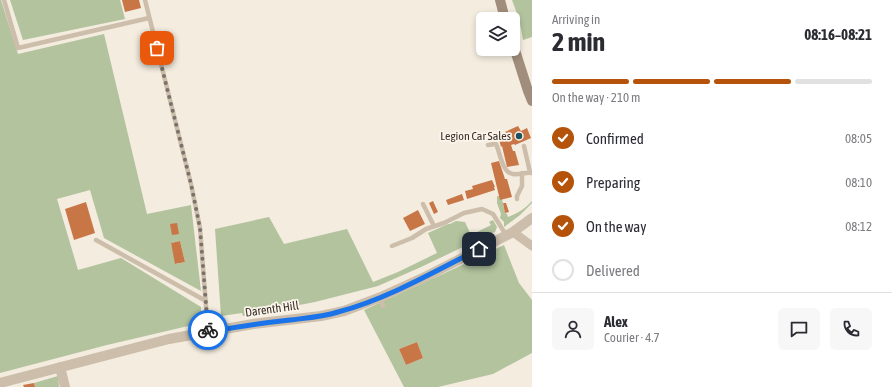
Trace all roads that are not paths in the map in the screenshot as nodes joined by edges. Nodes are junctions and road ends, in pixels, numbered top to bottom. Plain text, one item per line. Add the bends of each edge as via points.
1 (4, 0) edge
2 (145, 0) edge
3 (500, 0) edge
4 (503, 12) edge
5 (150, 18) junction
6 (517, 56) edge
7 (532, 101) edge
8 (488, 145) dead end
9 (524, 146) dead end
10 (531, 172) edge
11 (522, 173) junction
12 (517, 199) dead end
13 (423, 204) dead end
14 (532, 218) edge
15 (434, 226) junction
16 (509, 233) junction
17 (96, 240) dead end
18 (392, 246) dead end
19 (532, 246) edge
20 (206, 302) junction
21 (208, 332) junction
22 (60, 367) junction
23 (0, 382) edge
24 (65, 387) edge

1 - 5 lane via 18,48
2 - 5 lane
3 - 4 main road
5 - 20 lane via 200,228
6 - 7 main road
8 - 11 lane via 496,144 505,170 512,174
9 - 10 lane
10 - 11 lane
11 - 12 lane via 522,186
13 - 15 lane
14 - 16 street, Darenth Hill
15 - 16 lane via 464,213 484,209 494,214
15 - 18 lane
16 - 19 street
16 - 21 street, Darenth Hill via 381,302 330,314
17 - 20 lane
20 - 21 lane
21 - 22 street, Darenth Hill via 154,342
22 - 23 street, Darenth Hill
22 - 24 street

